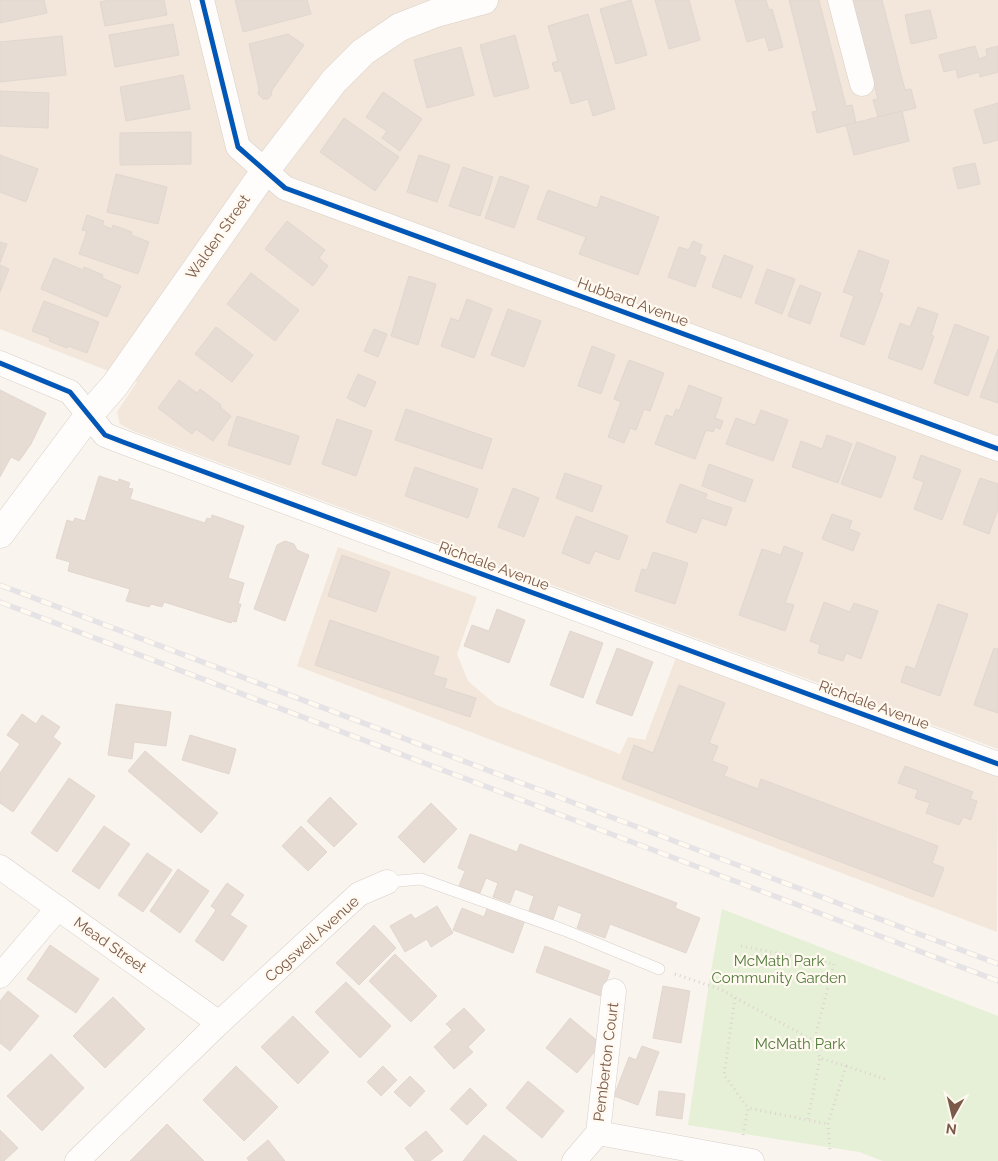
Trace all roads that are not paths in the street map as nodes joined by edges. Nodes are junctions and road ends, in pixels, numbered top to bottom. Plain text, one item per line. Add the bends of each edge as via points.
1 (202, 0) edge
2 (840, 0) edge
3 (477, 1) edge
4 (862, 84) dead end
5 (265, 170) junction
6 (0, 363) edge
7 (90, 415) junction
8 (998, 449) edge
9 (0, 534) edge
10 (998, 764) edge
11 (0, 867) edge
12 (387, 882) joint
13 (58, 908) junction
14 (659, 969) road end
15 (0, 976) edge
16 (614, 991) dead end
17 (219, 1023) junction
18 (598, 1133) junction
19 (77, 1161) edge
20 (574, 1161) edge
21 (752, 1161) edge

1 - 5 street, Hubbard Avenue via 238,147
2 - 4 street
3 - 5 street, Walden Street via 400,27 363,52 334,81
5 - 7 street, Walden Street
5 - 8 street, Hubbard Avenue via 285,188
6 - 7 street, Richdale Avenue via 70,392
7 - 9 street, Walden Street
7 - 10 street, Richdale Avenue via 105,435 123,442
11 - 13 street, Mead Street
12 - 14 lane, Cogswell Avenue via 421,879 564,930
12 - 17 street, Cogswell Avenue via 359,894
13 - 15 street
13 - 17 street, Mead Street
16 - 18 street, Pemberton Court
17 - 19 street, Cogswell Avenue
18 - 20 street
18 - 21 street

